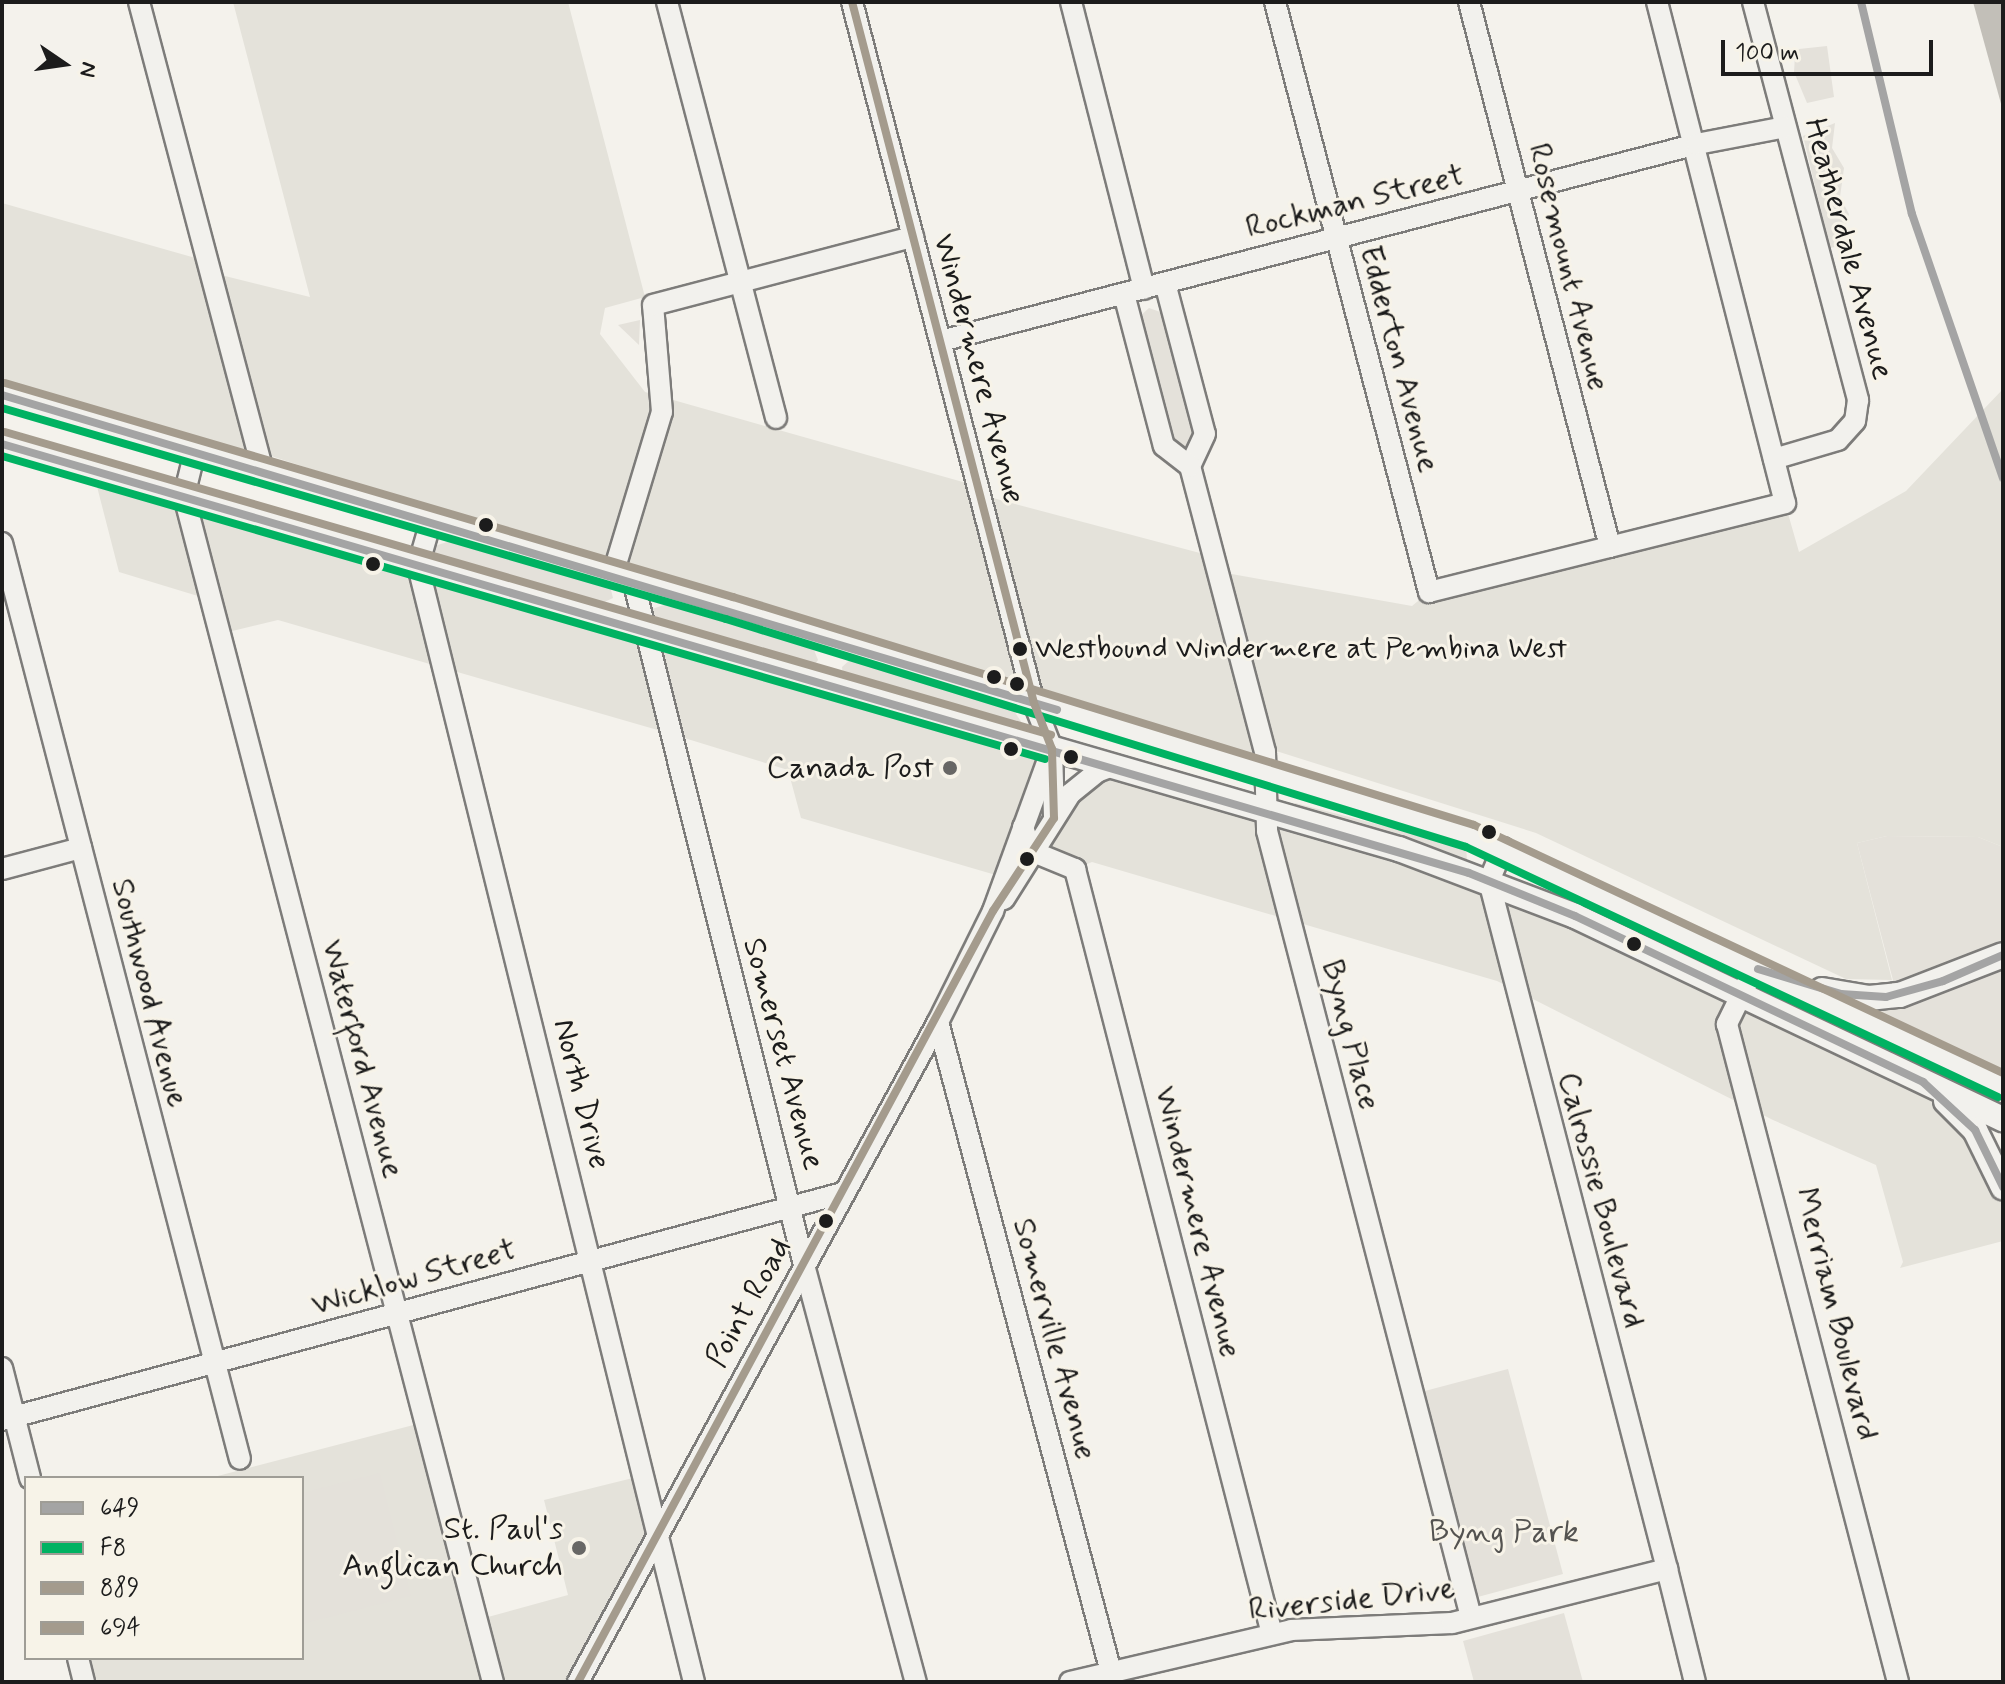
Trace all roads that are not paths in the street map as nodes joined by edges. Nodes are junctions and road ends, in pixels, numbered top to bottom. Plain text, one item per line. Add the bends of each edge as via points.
1 (139, 2) edge
2 (667, 2) edge
3 (852, 2) edge
4 (1071, 2) edge
5 (1275, 2) edge
6 (1469, 2) edge
7 (1657, 2) edge
8 (1753, 2) edge
9 (1785, 127) junction
10 (1697, 144) junction
11 (1518, 191) junction
12 (913, 237) junction
13 (1336, 237) junction
14 (741, 282) junction
15 (1165, 283) junction
16 (1134, 291) junction
17 (941, 341) junction
18 (2, 395) edge
19 (776, 418) dead end
20 (2, 444) edge
21 (195, 451) junction
22 (1774, 459) junction
23 (1190, 466) junction
24 (263, 471) junction
25 (184, 496) junction
26 (431, 521) junction
27 (2, 543) edge
28 (1610, 547) junction
29 (418, 566) junction
30 (623, 577) junction
31 (643, 632) junction
32 (1034, 703) junction
33 (1126, 732) junction
34 (1052, 749) junction
35 (1115, 765) junction
36 (1269, 775) junction
37 (1265, 810) junction
38 (1054, 818) junction
39 (1023, 826) junction
40 (81, 848) junction
41 (1503, 848) junction
42 (1034, 853) junction
43 (2, 869) edge
44 (1489, 881) junction
45 (993, 911) junction
46 (2003, 955) edge
47 (1755, 967) junction
48 (1785, 981) junction
49 (1742, 996) junction
50 (938, 1022) junction
51 (1923, 1082) junction
52 (2003, 1086) edge
53 (2003, 1119) edge
54 (2003, 1187) edge
55 (843, 1193) junction
56 (791, 1206) junction
57 (591, 1260) junction
58 (804, 1265) junction
59 (397, 1312) junction
60 (213, 1366) junction
61 (2, 1368) edge
62 (8, 1418) edge
63 (240, 1459) dead end
64 (645, 1475) junction
65 (29, 1476) edge
66 (687, 1479) junction
67 (659, 1533) junction
68 (1667, 1569) junction
69 (634, 1578) junction
70 (668, 1588) junction
71 (1471, 1617) junction
72 (1272, 1634) junction
73 (78, 1660) edge
74 (1111, 1672) junction
75 (84, 1682) edge
76 (493, 1682) edge
77 (578, 1682) edge
78 (694, 1682) edge
79 (916, 1682) edge
80 (1070, 1682) edge
81 (1695, 1682) edge
82 (1898, 1682) edge

1 - 24 street
2 - 14 street
3 - 12 street, Windermere Avenue
4 - 16 street
5 - 13 street, Edderton Avenue
6 - 11 street, Rosemount Avenue
7 - 10 street
8 - 9 street, Heatherdale Avenue
9 - 10 street, Rockman Street
9 - 22 street, Heatherdale Avenue via 1858,400 1855,421 1838,440
10 - 11 street, Rockman Street
10 - 22 street
11 - 13 street, Rockman Street
11 - 28 street, Rosemount Avenue
12 - 14 street
12 - 17 street, Windermere Avenue
13 - 15 street, Rockman Street
13 - 28 street, Edderton Avenue via 1429,592
14 - 19 street
14 - 30 street via 653,305 662,412
15 - 16 street, Rockman Street
15 - 23 street via 1205,434
16 - 17 street, Rockman Street
16 - 23 street via 1164,446
17 - 32 street, Windermere Avenue
18 - 21 main road
20 - 25 main road
21 - 24 main road
21 - 25 street, Waterford Avenue
22 - 28 street via 1785,503
23 - 36 street, Byng Place
24 - 26 main road
25 - 29 main road
25 - 59 street, Waterford Avenue
26 - 29 street
26 - 30 main road
27 - 40 street, Southwood Avenue
29 - 31 main road
29 - 57 street, North Drive
30 - 31 street, Somerset Avenue
30 - 32 main road
31 - 34 main road
31 - 56 street, Somerset Avenue
32 - 33 main road
32 - 34 street, Windermere Avenue
33 - 34 main road
33 - 36 main road
34 - 35 main road
34 - 38 street
34 - 39 street, Point Road
35 - 37 main road
35 - 38 street, Point Road via 1077,787
36 - 37 street, Byng Place
36 - 41 main road
37 - 44 main road
37 - 71 street, Byng Place via 1288,920
38 - 42 street, Point Road
39 - 42 street
39 - 45 street, Point Road
40 - 43 street
40 - 60 street, Southwood Avenue
41 - 44 street
41 - 47 main road
42 - 45 street, Point Road
42 - 72 street, Windermere Avenue via 1075,869
44 - 49 main road
44 - 68 street, Calrossie Boulevard
45 - 50 street, Point Road
46 - 48 main road via 1931,986 1886,997
47 - 48 main road
47 - 49 street, Merriam Boulevard
48 - 52 main road
49 - 51 main road
49 - 82 street, Merriam Boulevard via 1727,1024
50 - 55 street, Point Road
50 - 74 street, Somerville Avenue
51 - 53 main road
51 - 54 main road via 1975,1130
55 - 56 street, Wicklow Street
55 - 58 street, Point Road
56 - 57 street, Wicklow Street
56 - 58 street, Somerset Avenue
57 - 59 street, Wicklow Street
57 - 64 street, North Drive
58 - 66 street, Point Road
58 - 79 street, Somerset Avenue
59 - 60 street, Wicklow Street
59 - 76 street, Waterford Avenue
60 - 62 street, Wicklow Street
60 - 63 street, Southwood Avenue
61 - 62 street
62 - 65 street
64 - 66 street via 667,1485
64 - 67 street, North Drive
66 - 67 street, Point Road
67 - 69 street, Point Road
67 - 70 street, North Drive
68 - 71 street, Riverside Drive
68 - 81 street
69 - 70 street
69 - 77 street, Point Road
70 - 78 street, North Drive
71 - 72 street, Riverside Drive via 1436,1626 1357,1624
72 - 74 street, Riverside Drive
73 - 75 street
74 - 80 street, Riverside Drive

